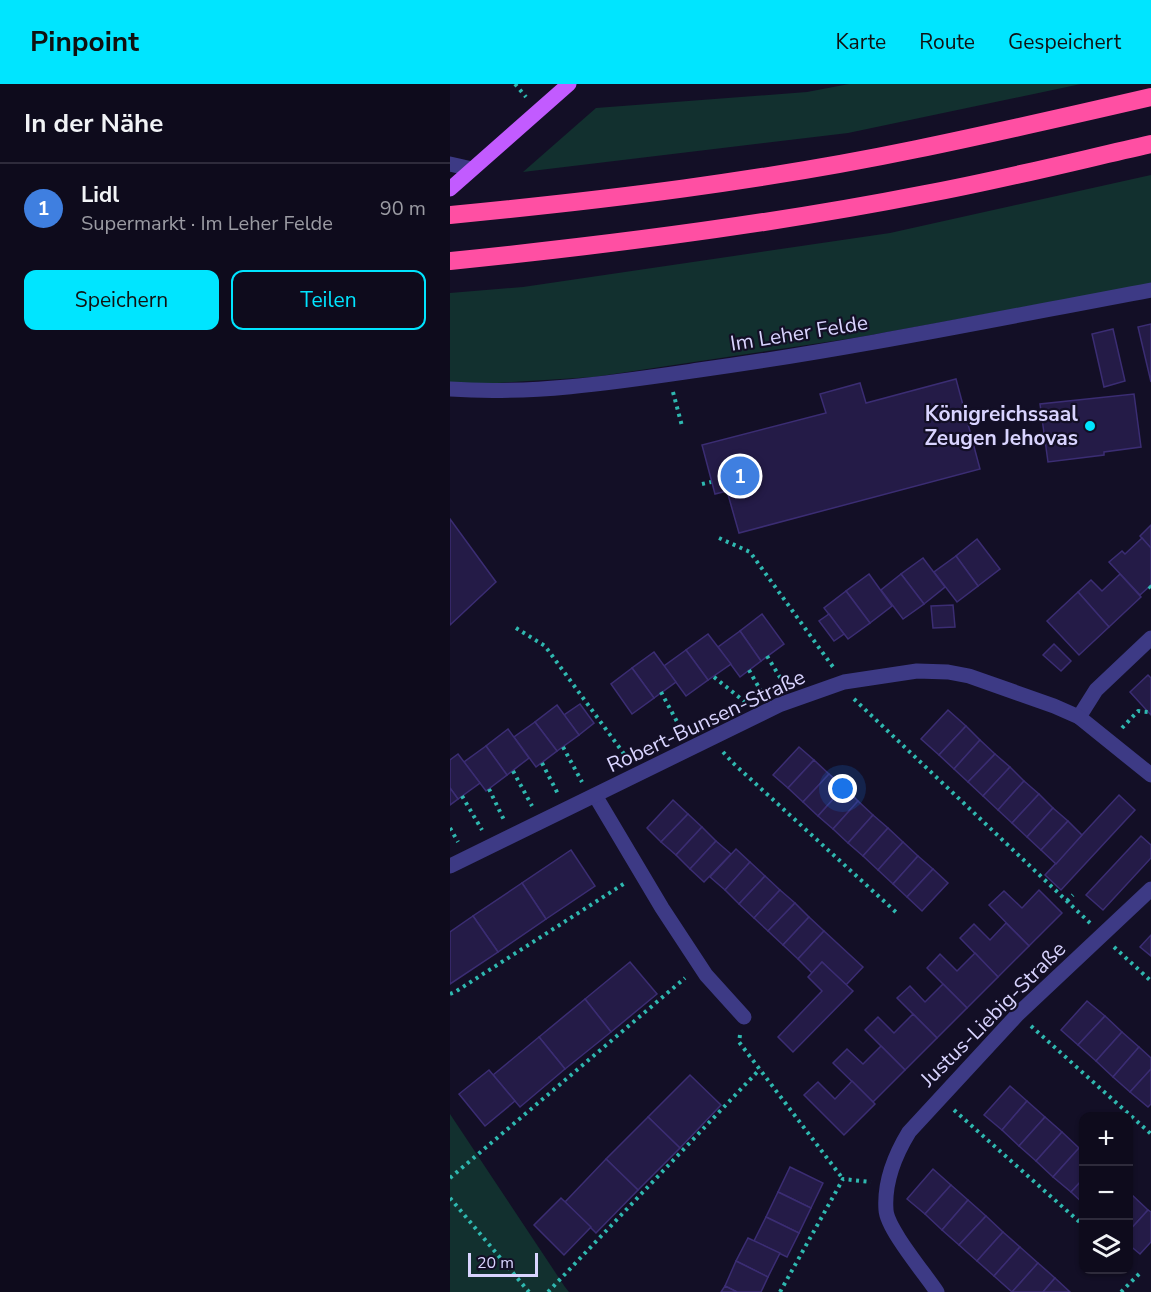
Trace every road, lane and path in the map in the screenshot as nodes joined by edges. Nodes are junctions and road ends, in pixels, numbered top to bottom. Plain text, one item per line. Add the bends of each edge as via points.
1 (569, 84) edge
2 (1151, 97) edge
3 (1151, 144) edge
4 (450, 164) edge
5 (472, 169) junction
6 (450, 189) edge
7 (450, 215) edge
8 (450, 261) edge
9 (1151, 290) edge
10 (668, 375) junction
11 (450, 389) edge
12 (682, 426) dead end
13 (711, 482) dead end
14 (702, 484) dead end
15 (719, 538) dead end
16 (516, 628) dead end
17 (1151, 638) edge
18 (767, 656) dead end
19 (749, 670) dead end
20 (714, 676) dead end
21 (841, 683) junction
22 (661, 692) dead end
23 (793, 700) junction
24 (764, 712) junction
25 (1148, 712) dead end
26 (1078, 717) junction
27 (711, 738) junction
28 (1109, 742) junction
29 (563, 747) dead end
30 (691, 747) junction
31 (542, 763) dead end
32 (513, 771) dead end
33 (639, 774) junction
34 (1151, 775) edge
35 (489, 789) dead end
36 (462, 796) dead end
37 (593, 798) junction
38 (565, 811) junction
39 (540, 823) junction
40 (511, 837) junction
41 (492, 846) junction
42 (450, 866) edge
43 (641, 873) junction
44 (1151, 889) edge
45 (1073, 895) dead end
46 (1067, 901) junction
47 (898, 915) dead end
48 (1103, 936) junction
49 (700, 966) junction
50 (1151, 981) edge
51 (450, 994) edge
52 (1018, 1014) junction
53 (744, 1017) joint
54 (760, 1069) junction
55 (939, 1097) junction
56 (1151, 1134) edge
57 (450, 1178) edge
58 (843, 1179) junction
59 (888, 1184) junction
60 (450, 1198) edge
61 (1079, 1222) edge
62 (1141, 1272) dead end
63 (529, 1292) edge
64 (548, 1292) edge
65 (780, 1292) edge
66 (937, 1292) edge
67 (1121, 1292) edge

1 - 5 main road
2 - 7 highway via 915,150 758,177
3 - 8 highway via 926,194 699,233
4 - 5 street
5 - 6 main road
9 - 10 street, Im Leher Felde via 792,357
10 - 11 street, Im Leher Felde via 552,388
10 - 12 path
13 - 14 path
15 - 21 path via 750,552
16 - 33 path via 545,646
17 - 26 street via 1096,690
18 - 23 path
19 - 24 path
20 - 24 path
21 - 23 street, Robert-Bunsen-Straße
21 - 26 street, Robert-Bunsen-Straße via 917,671 948,672 1002,686
21 - 46 path
22 - 30 path
23 - 24 street, Robert-Bunsen-Straße
24 - 27 street, Robert-Bunsen-Straße
25 - 28 path via 1138,711
26 - 28 street, Robert-Bunsen-Straße
27 - 30 street, Robert-Bunsen-Straße
27 - 47 path via 733,763
28 - 34 street, Robert-Bunsen-Straße
29 - 37 path
30 - 33 street, Robert-Bunsen-Straße
31 - 38 path
32 - 39 path
33 - 37 street, Robert-Bunsen-Straße
35 - 40 path
36 - 41 path
37 - 38 street, Robert-Bunsen-Straße
37 - 43 street, Robert-Bunsen-Straße
38 - 39 street, Robert-Bunsen-Straße
39 - 40 street, Robert-Bunsen-Straße
40 - 41 street, Robert-Bunsen-Straße
41 - 42 street, Robert-Bunsen-Straße
43 - 49 street, Robert-Bunsen-Straße
43 - 51 path
44 - 48 street, Justus-Liebig-Straße
45 - 46 path
46 - 48 path
48 - 50 path
48 - 52 street, Justus-Liebig-Straße
49 - 53 street, Robert-Bunsen-Straße
49 - 57 path
52 - 55 street, Justus-Liebig-Straße
52 - 56 path
53 - 54 path via 739,1042
54 - 58 path
54 - 64 path
55 - 59 street, Justus-Liebig-Straße via 896,1153
55 - 61 path
58 - 59 path
58 - 65 path
59 - 66 street, Justus-Liebig-Straße via 886,1212 890,1221
60 - 63 path
62 - 67 path

